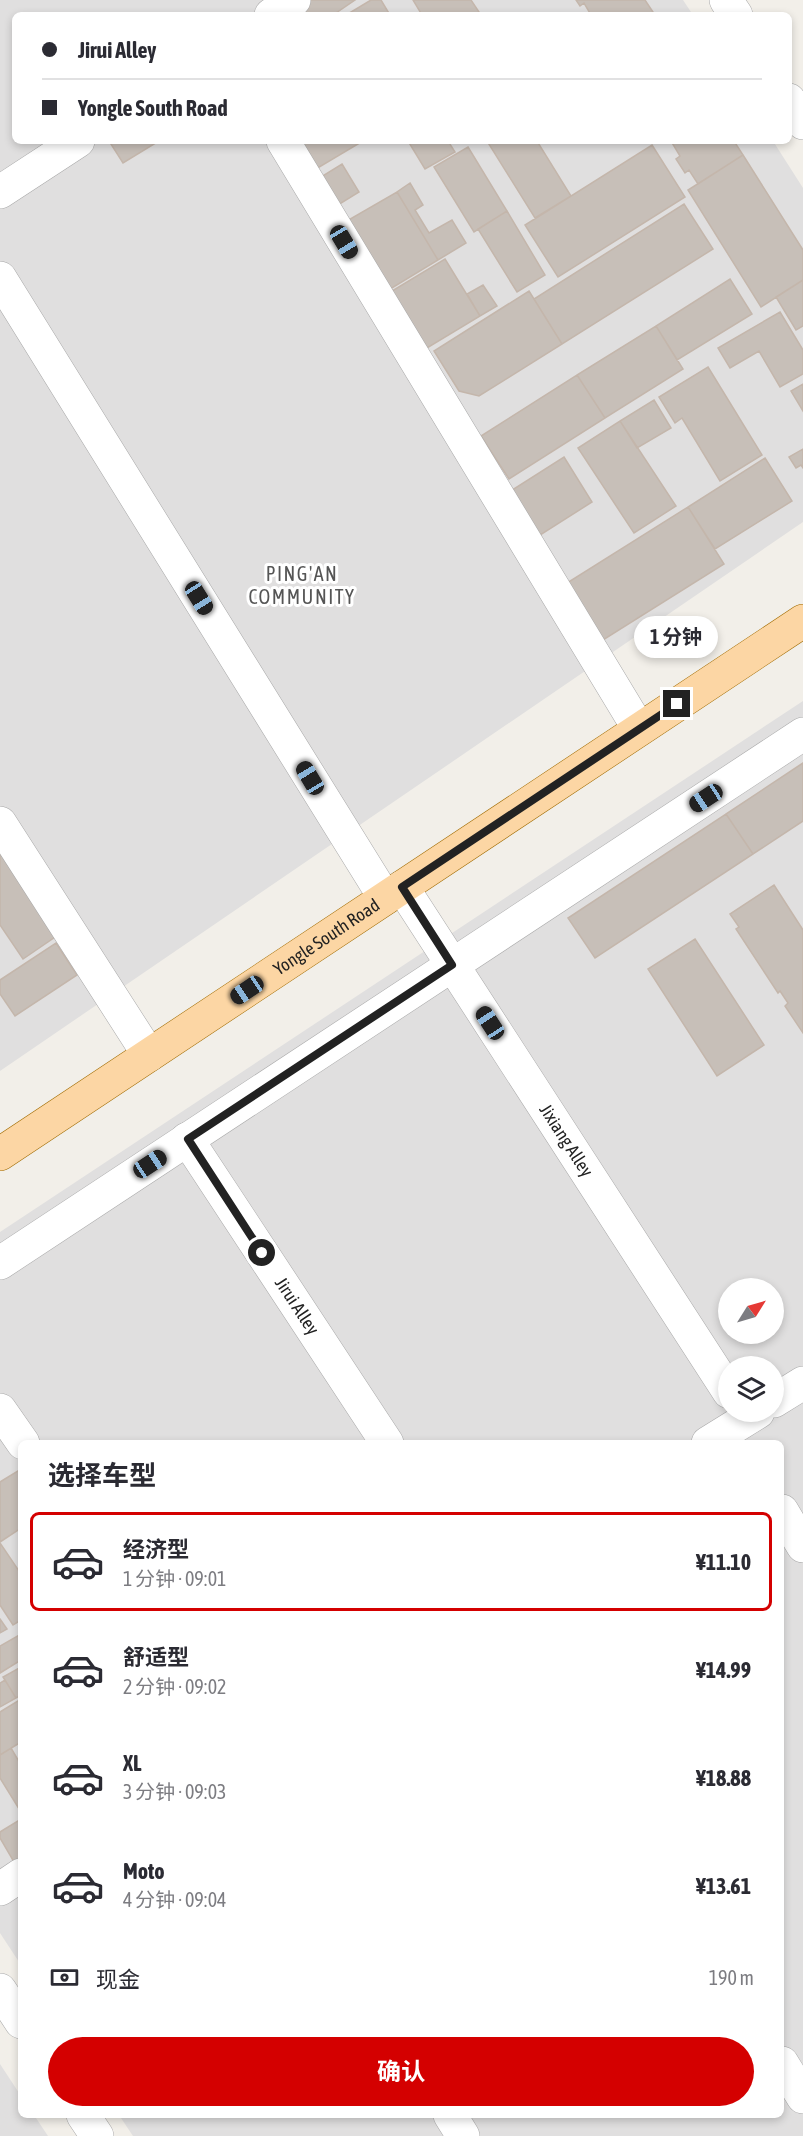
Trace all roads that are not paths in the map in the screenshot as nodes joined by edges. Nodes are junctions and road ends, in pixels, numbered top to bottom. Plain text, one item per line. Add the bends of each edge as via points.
1 (294, 0) edge
2 (276, 12) edge
3 (792, 105) edge
4 (803, 123) edge
5 (73, 144) edge
6 (285, 144) edge
7 (0, 192) edge
8 (0, 278) edge
9 (803, 621) edge
10 (639, 729) junction
11 (803, 734) edge
12 (0, 823) edge
13 (394, 893) junction
14 (452, 965) junction
15 (149, 1056) junction
16 (188, 1139) junction
17 (0, 1154) edge
18 (0, 1263) edge
19 (803, 1383) edge
20 (718, 1392) edge
21 (784, 1395) edge
22 (0, 1410) edge
23 (21, 1440) edge
24 (385, 1440) edge
25 (784, 1514) edge
26 (803, 1546) edge
27 (18, 1877) edge
28 (0, 1889) edge
29 (0, 1990) edge
30 (18, 2017) edge
31 (784, 2066) edge
32 (803, 2097) edge
33 (85, 2118) edge
34 (452, 2118) edge
35 (97, 2136) edge
36 (463, 2136) edge

1 - 2 street
3 - 4 street
5 - 7 street
6 - 10 street
8 - 13 street, Jixiang Alley
9 - 10 main road, Yongle South Road
10 - 13 main road, Yongle South Road
11 - 14 street
12 - 15 street
13 - 14 street, Jixiang Alley
13 - 15 main road, Yongle South Road
14 - 16 street
14 - 20 street, Jixiang Alley
15 - 17 main road, Yongle South Road
16 - 18 street
16 - 24 street, Jirui Alley
19 - 21 street
22 - 23 street
25 - 26 street
27 - 28 street
29 - 30 street
31 - 32 street
33 - 35 street
34 - 36 street

